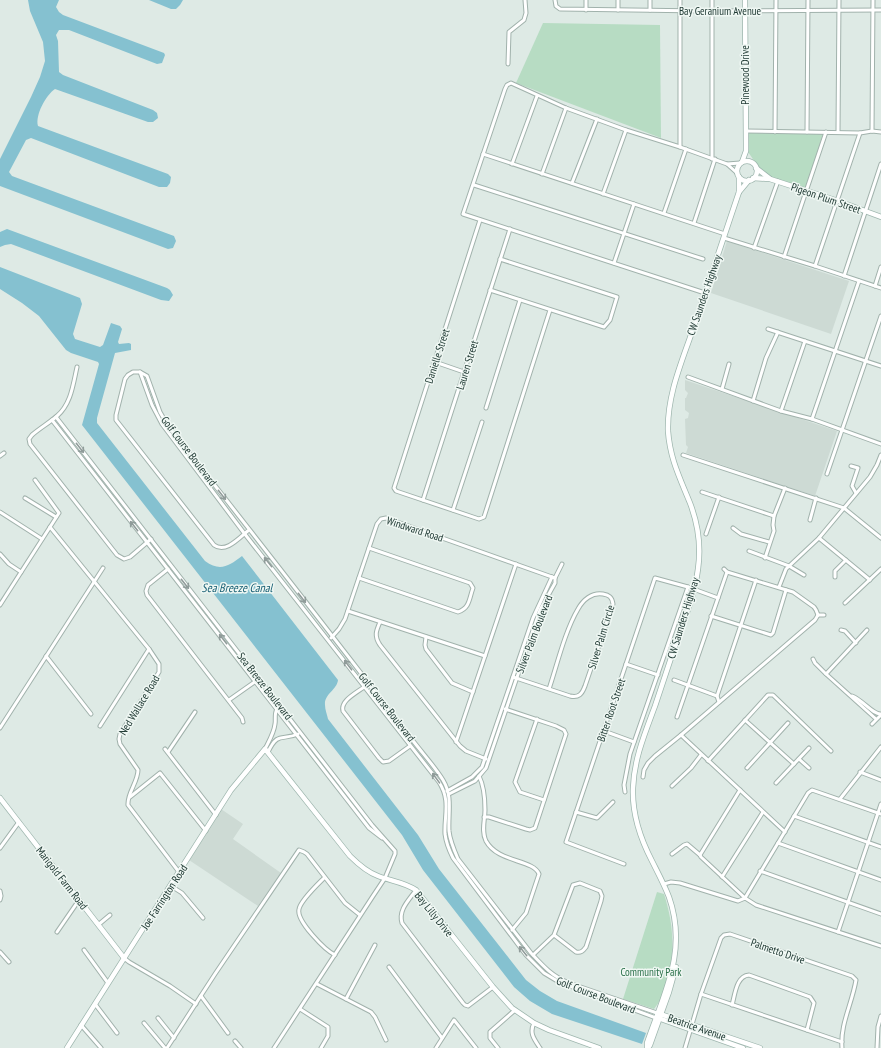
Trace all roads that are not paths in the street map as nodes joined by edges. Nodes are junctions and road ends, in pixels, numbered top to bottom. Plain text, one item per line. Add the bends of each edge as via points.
1 (525, 0) edge
2 (555, 0) edge
3 (586, 0) edge
4 (618, 0) edge
5 (650, 0) edge
6 (680, 0) edge
7 (712, 0) edge
8 (745, 0) edge
9 (776, 0) edge
10 (808, 0) edge
11 (839, 0) edge
12 (873, 0) edge
13 (586, 10) junction
14 (618, 10) junction
15 (650, 10) junction
16 (776, 10) junction
17 (808, 10) junction
18 (839, 10) junction
19 (873, 10) junction
20 (881, 10) edge
21 (680, 11) junction
22 (712, 11) junction
23 (745, 11) junction
24 (508, 64) dead end
25 (537, 96) junction
26 (566, 108) junction
27 (597, 119) junction
28 (626, 130) junction
29 (746, 131) junction
30 (872, 131) junction
31 (775, 132) junction
32 (807, 132) junction
33 (826, 132) junction
34 (838, 132) junction
35 (881, 132) edge
36 (860, 133) junction
37 (680, 147) junction
38 (686, 149) junction
39 (746, 151) junction
40 (483, 154) junction
41 (713, 159) junction
42 (741, 162) junction
43 (752, 162) junction
44 (512, 164) junction
45 (727, 164) junction
46 (881, 164) edge
47 (756, 168) junction
48 (542, 174) junction
49 (738, 175) junction
50 (751, 179) junction
51 (770, 179) junction
52 (778, 181) junction
53 (572, 184) junction
54 (474, 185) junction
55 (807, 190) junction
56 (739, 192) junction
57 (603, 194) junction
58 (838, 201) junction
59 (634, 204) junction
60 (866, 211) junction
61 (664, 213) junction
62 (881, 217) edge
63 (480, 220) junction
64 (694, 223) junction
65 (510, 229) junction
66 (624, 234) junction
67 (725, 236) junction
68 (754, 248) junction
69 (784, 257) junction
70 (500, 259) junction
71 (703, 259) dead end
72 (614, 263) junction
73 (815, 266) junction
74 (881, 267) edge
75 (844, 276) junction
76 (859, 281) junction
77 (875, 286) junction
78 (881, 288) edge
79 (490, 290) junction
80 (705, 293) junction
81 (520, 300) junction
82 (550, 310) junction
83 (881, 316) edge
84 (768, 329) dead end
85 (778, 332) junction
86 (805, 341) junction
87 (835, 351) junction
88 (435, 362) junction
89 (866, 362) junction
90 (729, 364) dead end
91 (881, 366) edge
92 (77, 368) dead end
93 (140, 372) junction
94 (464, 372) junction
95 (688, 377) dead end
96 (722, 390) junction
97 (753, 401) junction
98 (486, 408) dead end
99 (781, 411) junction
100 (56, 417) junction
101 (52, 420) junction
102 (812, 420) junction
103 (482, 422) dead end
104 (842, 430) junction
105 (881, 444) edge
106 (4, 453) dead end
107 (683, 455) dead end
108 (881, 455) edge
109 (0, 456) edge
110 (851, 466) dead end
111 (827, 474) dead end
112 (35, 480) dead end
113 (784, 488) junction
114 (702, 492) dead end
115 (856, 493) junction
116 (718, 497) junction
117 (25, 498) dead end
118 (816, 498) junction
119 (423, 500) junction
120 (844, 508) junction
121 (453, 510) junction
122 (0, 512) edge
123 (774, 516) junction
124 (56, 517) junction
125 (810, 520) dead end
126 (50, 527) junction
127 (733, 528) dead end
128 (249, 530) junction
129 (244, 533) junction
130 (706, 534) dead end
131 (819, 538) junction
132 (881, 538) edge
133 (42, 539) junction
134 (151, 539) junction
135 (147, 542) junction
136 (769, 542) junction
137 (369, 548) junction
138 (749, 551) dead end
139 (0, 554) edge
140 (765, 558) junction
141 (846, 560) junction
142 (516, 564) junction
143 (562, 564) dead end
144 (172, 566) junction
145 (789, 566) junction
146 (103, 568) dead end
147 (168, 569) junction
148 (881, 570) edge
149 (21, 572) junction
150 (804, 575) dead end
151 (554, 577) junction
152 (835, 577) dead end
153 (359, 578) junction
154 (756, 580) junction
155 (870, 580) junction
156 (94, 582) junction
157 (688, 587) junction
158 (779, 587) junction
159 (694, 589) junction
160 (786, 590) junction
161 (718, 598) junction
162 (845, 603) dead end
163 (0, 605) edge
164 (348, 611) junction
165 (818, 615) junction
166 (824, 615) dead end
167 (711, 616) junction
168 (380, 622) junction
169 (740, 627) junction
170 (673, 630) junction
171 (841, 630) dead end
172 (867, 630) dead end
173 (680, 632) junction
174 (332, 636) junction
175 (426, 637) junction
176 (328, 640) junction
177 (856, 643) junction
178 (149, 649) junction
179 (666, 650) junction
180 (673, 652) junction
181 (46, 656) junction
182 (485, 656) junction
183 (813, 659) dead end
184 (662, 662) junction
185 (626, 664) junction
186 (669, 664) junction
187 (826, 674) junction
188 (658, 675) junction
189 (513, 677) junction
190 (259, 678) junction
191 (517, 678) junction
192 (674, 680) dead end
193 (255, 681) junction
194 (687, 685) junction
195 (364, 687) junction
196 (549, 689) junction
197 (473, 692) junction
198 (717, 696) junction
199 (852, 696) junction
200 (229, 700) junction
201 (719, 702) junction
202 (280, 706) junction
203 (503, 708) junction
204 (277, 709) junction
205 (507, 709) junction
206 (195, 712) dead end
207 (91, 714) dead end
208 (881, 715) edge
209 (676, 717) dead end
210 (537, 719) junction
211 (876, 719) junction
212 (745, 720) junction
213 (243, 722) dead end
214 (788, 723) dead end
215 (872, 724) dead end
216 (100, 726) dead end
217 (0, 728) edge
218 (604, 731) junction
219 (300, 732) junction
220 (297, 735) junction
221 (681, 735) junction
222 (635, 737) junction
223 (271, 738) junction
224 (642, 739) junction
225 (275, 741) junction
226 (456, 742) junction
227 (634, 742) junction
228 (770, 743) junction
229 (410, 746) junction
230 (881, 746) edge
231 (809, 748) dead end
232 (165, 749) dead end
233 (267, 751) junction
234 (831, 751) dead end
235 (168, 752) junction
236 (701, 755) junction
237 (799, 758) junction
238 (488, 760) junction
239 (708, 761) junction
240 (794, 764) junction
241 (747, 768) dead end
242 (809, 768) dead end
243 (860, 772) junction
244 (477, 774) junction
245 (643, 776) dead end
246 (480, 777) junction
247 (881, 780) edge
248 (776, 783) dead end
249 (672, 786) dead end
250 (740, 790) junction
251 (449, 792) junction
252 (625, 792) dead end
253 (445, 795) junction
254 (0, 798) edge
255 (129, 798) junction
256 (840, 799) junction
257 (544, 800) junction
258 (613, 802) dead end
259 (881, 804) edge
260 (576, 812) junction
261 (763, 812) junction
262 (879, 814) edge
263 (216, 815) junction
264 (794, 816) junction
265 (484, 817) junction
266 (19, 822) junction
267 (206, 831) junction
268 (785, 832) junction
269 (778, 842) junction
270 (868, 842) junction
271 (388, 843) junction
272 (881, 847) edge
273 (0, 848) edge
274 (672, 854) dead end
275 (700, 855) junction
276 (458, 859) junction
277 (455, 862) junction
278 (624, 864) dead end
279 (760, 871) junction
280 (179, 872) junction
281 (858, 872) junction
282 (722, 877) junction
283 (324, 878) junction
284 (385, 878) junction
285 (881, 880) edge
286 (664, 884) junction
287 (171, 886) junction
288 (416, 890) junction
289 (0, 891) edge
290 (745, 898) junction
291 (0, 900) edge
292 (79, 900) junction
293 (848, 902) junction
294 (360, 914) junction
295 (881, 914) edge
296 (110, 915) dead end
297 (203, 918) dead end
298 (98, 924) junction
299 (512, 930) junction
300 (57, 932) dead end
301 (838, 932) junction
302 (509, 933) junction
303 (554, 935) junction
304 (375, 946) dead end
305 (881, 946) edge
306 (84, 950) dead end
307 (0, 952) edge
308 (335, 955) junction
309 (533, 955) junction
310 (124, 958) junction
311 (9, 962) dead end
312 (389, 967) dead end
313 (108, 983) junction
314 (317, 984) junction
315 (493, 987) junction
316 (701, 994) junction
317 (201, 996) junction
318 (346, 999) junction
319 (95, 1004) junction
320 (196, 1004) junction
321 (732, 1005) junction
322 (300, 1009) junction
323 (515, 1010) junction
324 (659, 1016) junction
325 (881, 1016) edge
326 (158, 1018) dead end
327 (144, 1023) dead end
328 (534, 1023) junction
329 (81, 1025) junction
330 (691, 1028) junction
331 (807, 1030) junction
332 (117, 1033) dead end
333 (228, 1033) dead end
334 (174, 1038) junction
335 (442, 1038) junction
336 (386, 1040) dead end
337 (235, 1041) dead end
338 (842, 1042) junction
339 (586, 1046) edge
340 (276, 1047) edge
341 (67, 1048) edge
342 (101, 1048) edge
343 (166, 1048) edge
344 (241, 1048) edge
345 (321, 1048) edge
346 (436, 1048) edge
347 (476, 1048) edge
348 (498, 1048) edge
349 (540, 1048) edge
350 (599, 1048) edge
351 (647, 1048) edge
352 (685, 1048) edge
353 (743, 1048) edge
354 (760, 1048) edge
355 (842, 1048) edge
356 (877, 1048) edge

1 - 24 street via 524,20 509,33
2 - 13 street, Bay Geranium Avenue via 556,6 560,9
3 - 13 street
4 - 14 street
5 - 15 street
6 - 21 street
7 - 22 street
8 - 23 main road, Pinewood Drive
9 - 16 street
10 - 17 street
11 - 18 street
12 - 19 street
13 - 14 street, Bay Geranium Avenue
14 - 15 street, Bay Geranium Avenue
15 - 21 street, Bay Geranium Avenue
16 - 17 street, Bay Geranium Avenue
16 - 23 street, Bay Geranium Avenue
16 - 31 street
17 - 18 street, Bay Geranium Avenue
17 - 32 street
18 - 19 street, Bay Geranium Avenue
18 - 34 street
19 - 20 street, Bay Geranium Avenue
19 - 30 street
21 - 22 street, Bay Geranium Avenue
21 - 37 street
22 - 23 street, Bay Geranium Avenue
22 - 41 street
23 - 29 main road, Pinewood Drive
25 - 26 street
25 - 40 street via 511,84 507,85
25 - 44 street
26 - 27 street
26 - 48 street
27 - 28 street
27 - 53 street
28 - 37 street
28 - 57 street
29 - 31 street
29 - 39 main road, Pinewood Drive
30 - 35 street
30 - 36 street
31 - 32 street
32 - 33 street
33 - 34 street
33 - 55 street
34 - 36 street
36 - 58 street
37 - 38 street
38 - 41 street
38 - 61 street
39 - 42 main road, Pinewood Drive
39 - 43 main road, Pinewood Drive
40 - 44 street
40 - 54 street
41 - 45 street
41 - 64 street
42 - 43 main road
42 - 45 street
42 - 49 main road via 737,168
43 - 47 main road
44 - 48 street
45 - 49 street
46 - 60 street
47 - 50 main road via 756,174
47 - 51 main road, Pigeon Plum Street
48 - 53 street
49 - 50 main road via 743,180
49 - 56 main road, CW Saunders Highway
50 - 51 main road, Pigeon Plum Street
50 - 56 main road, CW Saunders Highway
51 - 52 main road, Pigeon Plum Street
52 - 55 main road, Pigeon Plum Street
52 - 68 street
53 - 57 street
54 - 63 street via 463,214
54 - 66 street
55 - 58 main road, Pigeon Plum Street
55 - 69 street
56 - 67 main road, CW Saunders Highway
57 - 59 street
58 - 60 main road, Pigeon Plum Street
58 - 73 street
59 - 61 street
59 - 66 street
60 - 62 main road, Pigeon Plum Street
60 - 75 street
61 - 64 street
63 - 65 street
63 - 88 street, Danielle Street
64 - 67 street
65 - 70 street, Lauren Street
65 - 72 street
66 - 71 street
66 - 72 street
67 - 68 street
67 - 80 main road, CW Saunders Highway
68 - 69 street
69 - 73 street
70 - 79 street, Lauren Street
70 - 82 street via 617,297 610,320 605,327
72 - 80 street
73 - 75 street
74 - 77 street
75 - 76 street
76 - 77 street
76 - 87 street
77 - 78 street
79 - 81 street
79 - 94 street, Lauren Street
80 - 159 main road, CW Saunders Highway via 673,389 668,418 675,469 690,502 697,530 699,555
81 - 82 street
81 - 98 street
82 - 121 street via 484,517 479,519
83 - 89 street
84 - 85 street
85 - 86 street
85 - 97 street via 766,358
86 - 87 street
86 - 99 street
87 - 89 street
87 - 102 street
88 - 94 street
88 - 119 street, Danielle Street via 394,488 398,492
89 - 91 street
89 - 104 street
90 - 96 street
92 - 100 street via 68,402
93 -> 128 street, Golf Course Boulevard via 147,376 168,426
93 - 129 street, Golf Course Boulevard via 162,424
93 - 129 street via 133,372 125,379 116,415 119,423 214,545 225,548
94 - 119 street, Lauren Street
95 - 96 street
96 - 97 street
97 - 99 street
99 - 102 street
100 - 101 street
100 -> 134 street, Sea Breeze Boulevard
135 -> 101 street, Sea Breeze Boulevard
101 - 135 street via 30,437 31,446 117,555 127,558
102 - 104 street
103 - 121 street
104 - 105 street
104 - 111 street
106 - 109 street
107 - 113 street
108 - 115 street via 870,477
110 - 115 street via 858,468 852,486
112 - 124 street via 59,512
113 - 118 street
113 - 123 street
114 - 116 street
115 - 120 street
116 - 123 street
116 - 130 street
117 - 124 street
118 - 120 street
118 - 125 street
119 - 121 street
120 - 131 street
120 - 132 street
122 - 133 street
123 - 136 street via 774,531
124 - 126 street
126 - 133 street
126 - 156 street, Ned Wallace Road
127 - 136 street via 741,534
128 - 129 street
128 -> 174 street, Golf Course Boulevard
176 -> 129 street, Golf Course Boulevard
131 - 141 street
131 - 145 street
133 - 149 street
134 - 135 street
134 - 144 street, Sea Breeze Boulevard
135 - 147 street, Sea Breeze Boulevard
136 - 140 street
137 - 142 street, Windward Road via 376,524 380,519 386,518
137 - 153 street, Windward Road
137 - 153 street via 470,583 473,588 467,607 458,612
138 - 140 street
139 - 149 street
140 - 145 street
141 - 152 street via 835,571
141 - 155 street
142 - 151 street, Windward Road
142 - 182 street
143 - 151 street
144 - 147 street
144 -> 190 street, Sea Breeze Boulevard
145 - 150 street
145 - 158 street
146 - 156 street
193 -> 147 street, Sea Breeze Boulevard
147 - 200 street via 148,585 147,595
148 - 155 street
149 - 163 street
151 - 189 street, Silver Palm Boulevard via 533,618
151 - 191 street, Silver Palm Boulevard via 555,582 540,610
153 - 164 street, Windward Road
154 - 158 street
154 - 161 street via 726,570
154 - 169 street
155 - 162 street
156 - 178 street, Ned Wallace Road
156 - 181 street
157 - 159 street
157 - 170 street
157 - 185 street, Bitter Root Street via 655,578
158 - 160 street
159 - 161 street
159 - 173 main road, CW Saunders Highway
160 - 165 street via 798,594
160 - 169 street via 772,635
161 - 167 street
164 - 168 street
164 - 174 street, Windward Road
165 - 166 street
165 - 201 street
167 - 169 street
167 - 194 street
168 - 175 street
168 - 226 street via 377,640
169 - 198 street
170 - 173 street
170 - 179 street
171 - 177 street
172 - 177 street
173 - 180 main road, CW Saunders Highway
174 - 176 street, Windward Road
174 - 251 street, Golf Course Boulevard via 441,776
175 - 182 street
175 - 197 street via 426,649 450,682
195 -> 176 street, Golf Course Boulevard
177 - 187 street
178 - 216 street
178 - 255 street, Ned Wallace Road via 160,670 119,737 120,744 138,770
179 - 180 street
179 - 184 street
180 - 186 main road, CW Saunders Highway
181 - 207 street
181 - 217 street
182 - 197 street
183 - 187 street
184 - 186 street
184 - 188 street
185 - 188 street
185 - 218 street, Bitter Root Street
186 - 224 main road, CW Saunders Highway
187 - 199 street
188 - 222 street
189 - 191 street, Silver Palm Circle
189 - 203 street, Silver Palm Boulevard
190 - 193 street
190 - 202 street, Sea Breeze Boulevard
191 - 196 street, Silver Palm Circle
191 - 205 street, Silver Palm Boulevard
192 - 194 street
193 - 200 street
193 - 204 street, Sea Breeze Boulevard
194 - 198 street
194 - 209 street
195 - 229 street, Golf Course Boulevard
195 - 229 street via 344,702 342,707 379,758 383,762 389,761
196 - 196 street, Silver Palm Circle via 578,608 591,595 609,596 613,604 583,692 576,697
197 - 226 street
198 - 201 street
199 - 208 street
199 - 211 street
200 - 213 street
201 - 221 street
202 - 204 street
202 - 219 street, Sea Breeze Boulevard
203 - 205 street
203 - 238 street, Silver Palm Boulevard
204 - 220 street, Sea Breeze Boulevard
204 - 223 street, Sea Breeze Boulevard
205 - 210 street
205 - 238 street, Silver Palm Boulevard
206 - 235 street
208 - 211 street
210 - 257 street via 564,730 566,734
210 - 257 street via 515,782 520,792
211 - 215 street
212 - 228 street
212 - 234 street via 768,695 772,695
212 - 239 street
214 - 228 street
218 - 227 street
218 - 260 street, Bitter Root Street
219 - 220 street
219 - 271 street, Sea Breeze Boulevard
220 - 225 street, Sea Breeze Boulevard via 282,737
220 - 271 street, Sea Breeze Boulevard via 369,828
221 - 236 street
221 - 245 street via 650,760
222 - 224 street
222 - 227 street
223 - 225 street
223 - 233 street, Sea Breeze Boulevard
224 - 286 main road, CW Saunders Highway via 634,778 635,811 642,840
225 - 233 street
226 - 238 street via 466,751
227 - 252 street via 625,776
228 - 240 street
228 - 241 street
253 -> 229 street, Golf Course Boulevard via 439,782
230 - 243 street
231 - 237 street
232 - 235 street
233 - 263 main road, Joe Farrington Road via 240,778
233 - 284 main road, Bay Lilly Drive via 350,856 365,869
235 - 263 street
236 - 239 street
236 - 249 street
237 - 240 street
237 - 242 street
238 - 244 street, Silver Palm Boulevard
238 - 246 street, Silver Palm Boulevard
239 - 250 street
240 - 248 street
243 - 247 street
243 - 256 street
244 - 246 street
244 - 251 street, Silver Palm Boulevard
246 - 251 street, Silver Palm Boulevard
246 - 265 street via 484,794
250 - 261 street
250 - 275 street
251 - 253 street, Silver Palm Boulevard
251 - 276 street, Golf Course Boulevard via 449,830
253 - 277 street, Golf Course Boulevard via 445,834
254 - 266 main road, Marigold Farm Road
255 - 267 street via 160,773
255 - 280 street via 128,804 131,809
256 - 262 street
256 - 264 street via 812,790
257 - 265 street via 537,822 530,830
258 - 260 street via 597,818
259 - 262 street
260 - 278 street, Bitter Root Street via 566,842
261 - 268 street
261 - 282 street
262 - 270 street
263 - 267 main road, Joe Farrington Road
264 - 268 street
264 - 270 street
265 - 299 street via 484,835 492,848 511,860 532,866 539,874 526,913
266 - 273 street
266 - 292 main road, Marigold Farm Road
267 - 280 main road, Joe Farrington Road
268 - 269 street
269 - 279 street
269 - 281 street
270 - 272 street
270 - 281 street
271 - 284 street via 395,854
274 - 275 street via 687,844
275 - 282 street
276 - 277 street
276 - 299 street, Golf Course Boulevard
277 - 302 street, Golf Course Boulevard
279 - 290 street
279 - 293 street
280 - 287 main road, Joe Farrington Road
281 - 285 street
281 - 293 street
282 - 290 street
283 - 294 street via 345,903
283 - 308 street via 307,896 299,909 299,916 315,938
283 - 317 street via 307,854 299,850
284 - 288 main road, Bay Lilly Drive
284 - 294 street
286 - 290 street via 680,883 738,901
286 - 324 main road, CW Saunders Highway via 674,914 677,960 674,978
287 - 297 street via 182,893
287 - 310 main road, Joe Farrington Road
288 - 315 main road, Bay Lilly Drive
288 - 315 street via 402,911 402,922 465,1006
289 - 291 street
290 - 301 street via 756,905
292 - 298 main road, Marigold Farm Road
292 - 300 street
293 - 295 street
293 - 301 street
294 - 308 street
296 - 298 street
298 - 310 main road, Marigold Farm Road
299 - 302 street
299 - 309 street, Golf Course Boulevard
301 - 305 street
324 -> 302 street, Golf Course Boulevard via 559,982 544,973
303 - 303 street via 576,952 584,950 602,901 600,891 580,883 573,885
303 - 309 street
304 - 318 street
306 - 313 street
307 - 311 street
308 - 314 street
309 - 324 street, Golf Course Boulevard via 558,979
310 - 313 main road, Joe Farrington Road
310 - 320 street
312 - 335 street
313 - 319 main road, Joe Farrington Road
314 - 318 street
314 - 322 street
315 - 323 main road, Bay Lilly Drive
316 - 321 street
316 - 330 street, Palmetto Drive
316 - 338 street, Palmetto Drive via 721,938 730,934 852,976 856,980 843,1024
317 - 320 street
317 - 333 street
318 - 336 street via 374,1014
319 - 329 main road, Joe Farrington Road
319 - 332 street
320 - 334 street
321 - 331 street
321 - 331 street via 740,980 744,975 748,975 810,996 814,1003
322 - 340 street
322 - 345 street via 328,1027 328,1036
323 - 328 main road, Bay Lilly Drive
323 - 348 street via 490,1032 490,1038
324 - 330 main road, Beatrice Avenue
324 - 351 main road, CW Saunders Highway
325 - 356 street
326 - 334 street
327 - 343 street
328 - 339 main road, Bay Lilly Drive
328 - 349 street via 532,1035
329 - 341 main road, Joe Farrington Road
329 - 342 street
330 - 352 street, Palmetto Drive
330 - 353 main road, Beatrice Avenue
330 - 354 main road, Beatrice Avenue
331 - 338 street
334 - 343 street
335 - 346 street
335 - 347 street via 454,1020
337 - 344 street
338 - 355 street, Palmetto Drive
339 - 350 main road, Bay Lilly Drive

